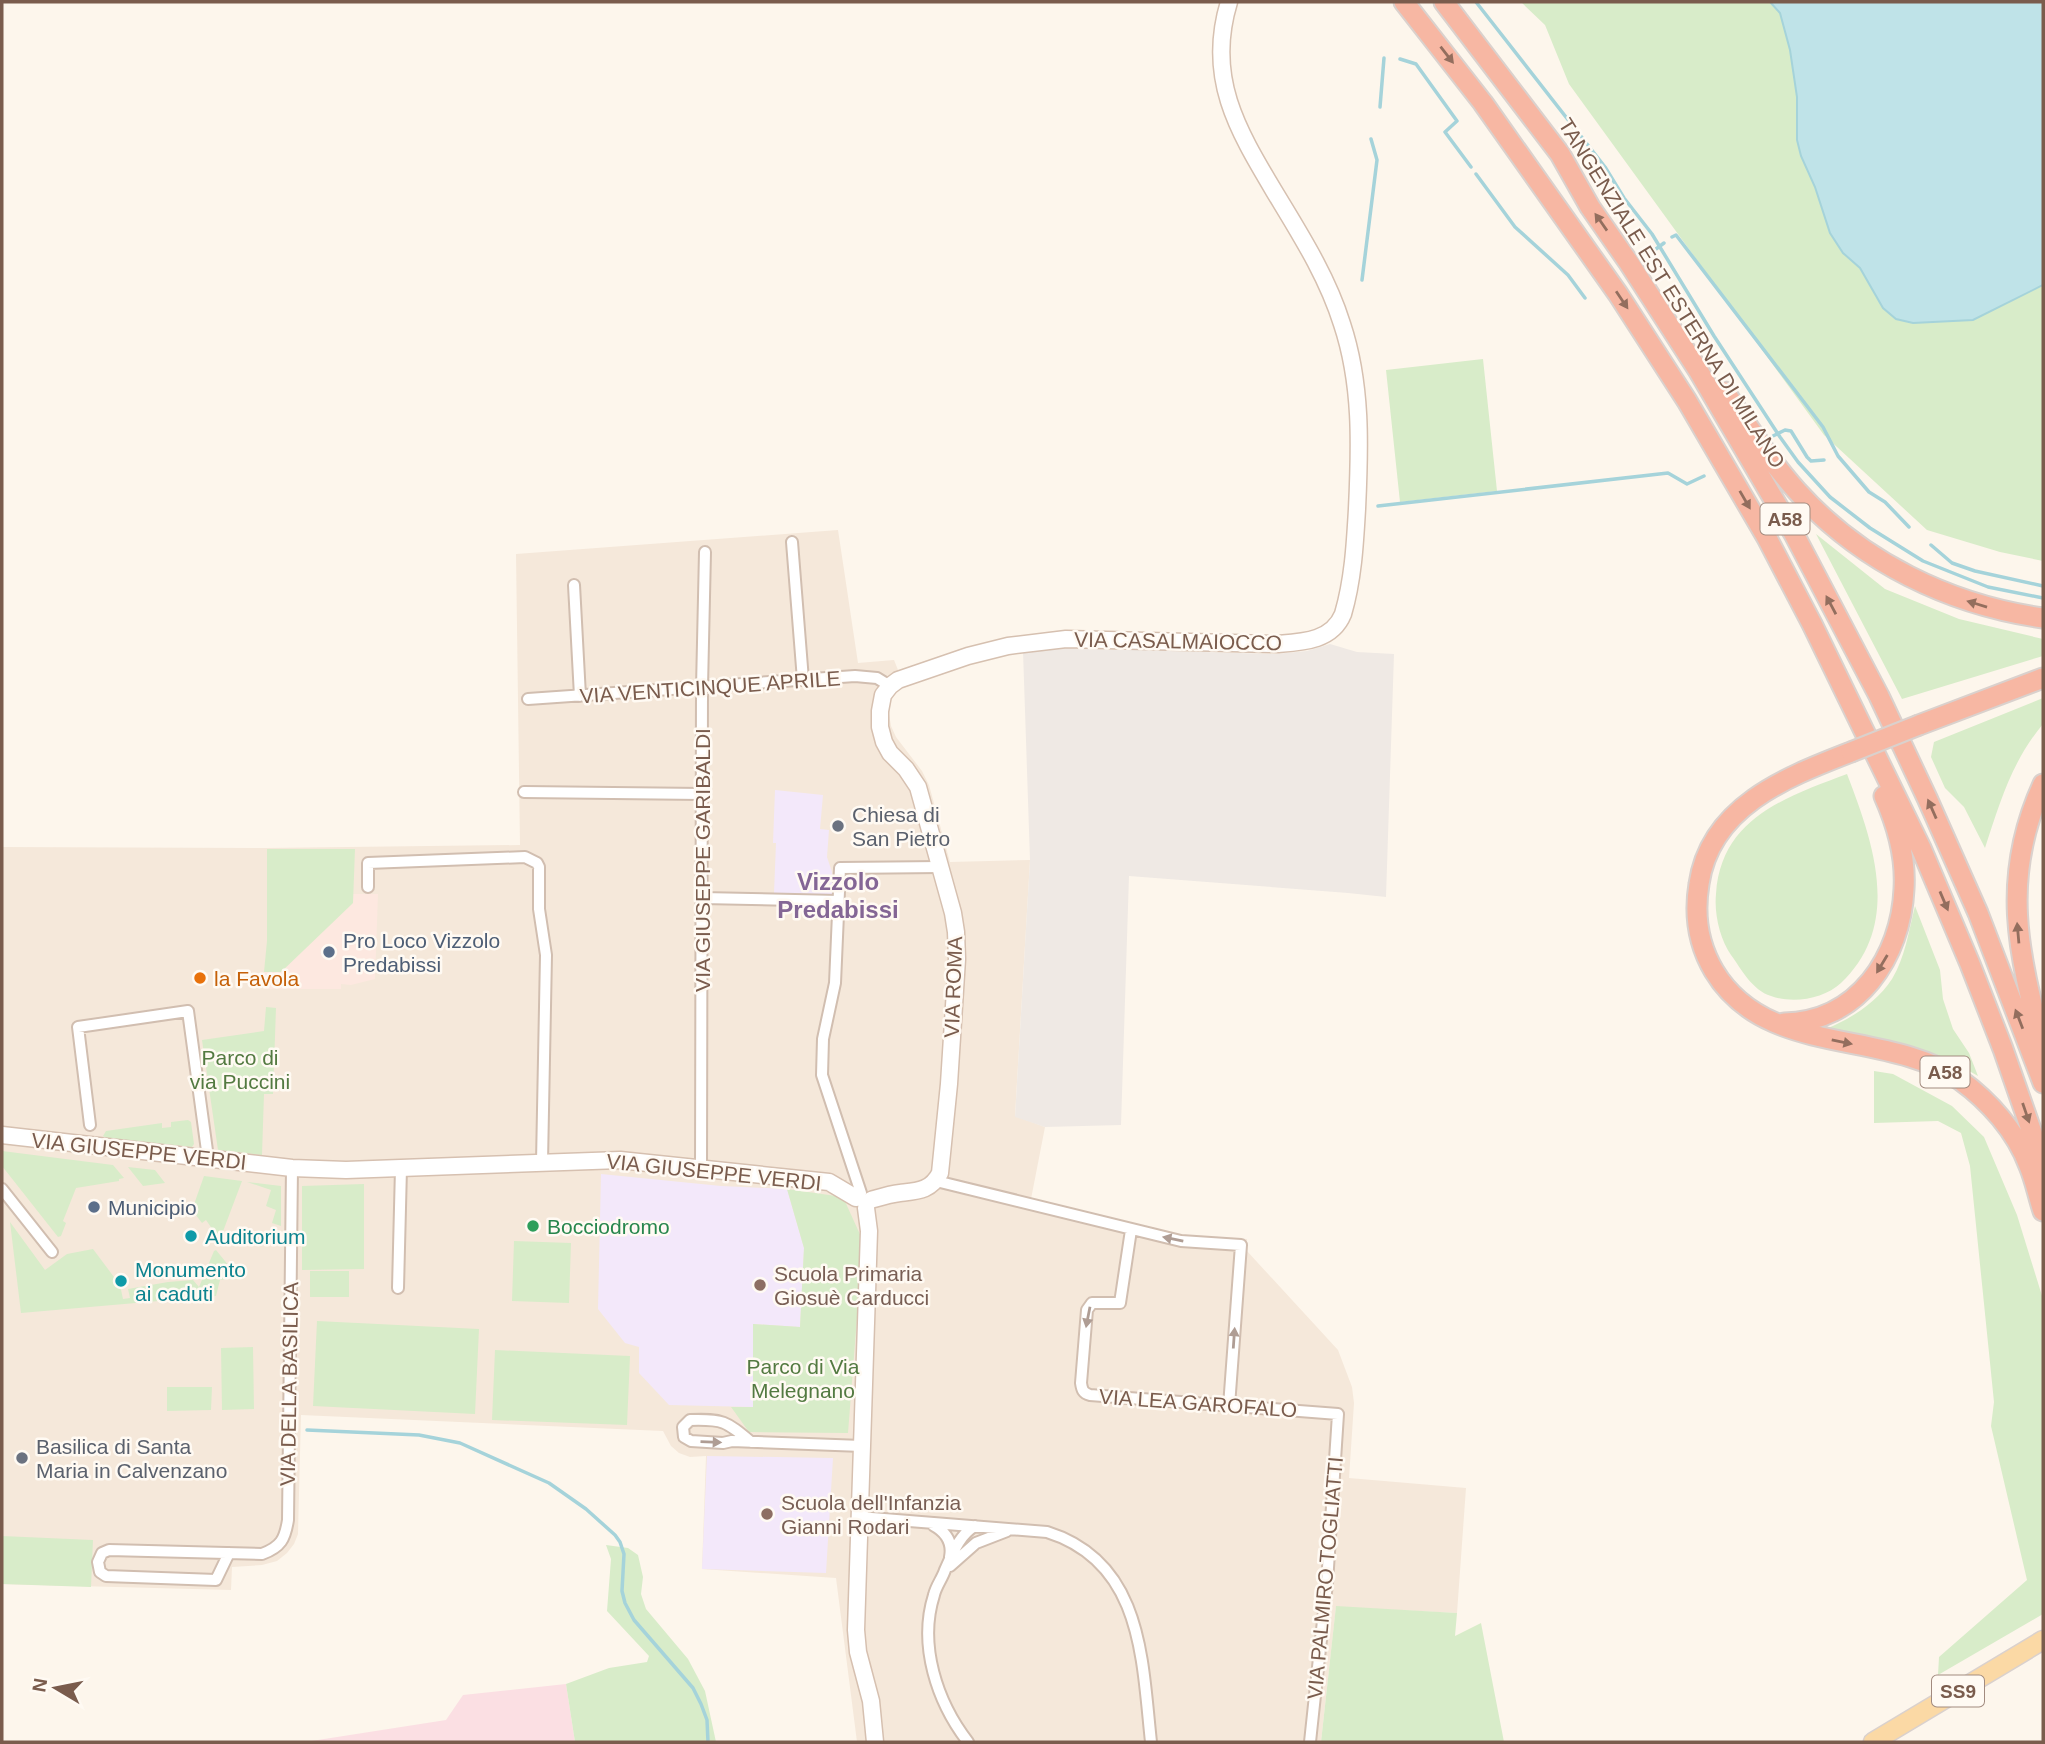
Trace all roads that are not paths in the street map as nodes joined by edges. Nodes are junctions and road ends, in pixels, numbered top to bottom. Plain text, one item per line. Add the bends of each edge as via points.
1 (1229, 2) edge
2 (1405, 2) edge
3 (1444, 2) edge
4 (1629, 262) junction
5 (792, 541) dead end
6 (705, 552) dead end
7 (574, 585) dead end
8 (2043, 618) edge
9 (1812, 624) junction
10 (2043, 678) edge
11 (803, 680) junction
12 (890, 685) junction
13 (702, 687) junction
14 (580, 696) junction
15 (528, 699) dead end
16 (2043, 784) edge
17 (524, 792) dead end
18 (702, 794) junction
19 (941, 867) junction
20 (368, 887) dead end
21 (702, 898) junction
22 (839, 901) junction
23 (1777, 1023) junction
24 (2043, 1047) edge
25 (2043, 1083) edge
26 (90, 1125) dead end
27 (2, 1135) edge
28 (208, 1158) junction
29 (542, 1162) junction
30 (2043, 1164) edge
31 (292, 1168) junction
32 (401, 1168) junction
33 (701, 1168) junction
34 (936, 1181) junction
35 (2, 1189) edge
36 (863, 1200) junction
37 (2043, 1211) edge
38 (1130, 1230) junction
39 (52, 1252) dead end
40 (398, 1288) dead end
41 (1229, 1406) junction
42 (1339, 1414) joint
43 (751, 1442) junction
44 (862, 1446) junction
45 (859, 1517) junction
46 (927, 1523) junction
47 (975, 1526) junction
48 (1015, 1529) junction
49 (968, 1549) junction
50 (229, 1553) junction
51 (950, 1559) junction
52 (944, 1574) junction
53 (2043, 1640) edge
54 (876, 1742) edge
55 (968, 1742) edge
56 (1151, 1742) edge
57 (1310, 1742) edge
58 (1873, 1742) edge

1 - 12 street, VIA CASALMAIOCCO via 1220,53 1230,107 1246,144 1317,265 1337,309 1355,376 1360,454 1355,541 1347,603 1340,621 1325,635 1277,644 1066,639 1008,646
2 -> 9 highway, A58 via 1531,170 1655,350
4 -> 3 highway, TANGENZIALE EST ESTERNA DI MILANO / A58 via 1560,154
8 -> 4 highway, A58 via 2002,611 1939,591 1878,558 1820,514 1763,447 1656,283
25 -> 4 highway, TANGENZIALE EST ESTERNA DI MILANO / A58 via 1978,913 1884,706 1780,510
5 - 11 street
6 - 13 street, VIA GIUSEPPE GARIBALDI
7 - 14 street
9 -> 23 highway, A58 via 1892,816 1904,888 1888,954 1861,993 1830,1014
9 -> 30 highway, A58 via 1921,848 2003,1049
10 - 23 highway, A58, bridge via 1785,779 1743,806 1717,835 1700,877 1697,920 1701,943 1710,965 1734,997
11 - 12 street, VIA VENTICINQUE APRILE via 869,677
11 - 13 street, VIA VENTICINQUE APRILE
12 - 19 street, VIA ROMA via 880,711 884,742 918,787
13 - 14 street, VIA VENTICINQUE APRILE
13 - 18 street, VIA GIUSEPPE GARIBALDI
14 - 15 street, VIA VENTICINQUE APRILE
24 -> 16 highway via 2025,978 2017,908 2027,825
17 - 18 street
18 - 21 street, VIA GIUSEPPE GARIBALDI
19 - 22 street via 840,869
19 - 34 street, VIA ROMA via 957,953 942,1167
20 - 29 street via 368,863 525,858 537,863 546,955
21 - 22 street
21 - 33 street, VIA GIUSEPPE GARIBALDI
22 - 36 street via 835,983 823,1039 822,1075
23 -> 37 highway, A58 via 1907,1056 1957,1078 1989,1105 2016,1140
26 - 28 street via 78,1027 188,1011
27 - 28 street, VIA GIUSEPPE VERDI
28 - 31 street, VIA GIUSEPPE VERDI
29 - 32 street, VIA GIUSEPPE VERDI
29 - 33 street, VIA GIUSEPPE VERDI via 620,1160
31 - 32 street, VIA GIUSEPPE VERDI
31 - 50 street, VIA DELLA BASILICA via 288,1520 275,1549 262,1554
32 - 40 street
33 - 36 street, VIA GIUSEPPE VERDI via 829,1182
34 - 36 street via 922,1190
34 - 38 street
35 - 39 street
36 - 44 street via 869,1231
41 -> 38 street via 1241,1245 1181,1241
38 -> 41 street, VIA LEA GAROFALO via 1120,1303 1092,1303 1087,1310 1081,1389 1090,1395
41 - 42 street, VIA LEA GAROFALO
42 - 57 street, VIA PALMIRO TOGLIATTI
43 -> 43 street via 721,1421 690,1420 683,1427 684,1437 691,1441
43 - 44 street
44 - 45 street
45 - 46 street
45 - 54 street via 856,1639
46 - 47 street
46 - 51 street via 946,1535
47 - 48 street
47 - 49 street
47 - 51 street
48 - 49 street
48 - 56 street via 1047,1532 1071,1542 1115,1583 1139,1640
49 - 52 street
50 - 50 street, VIA DELLA BASILICA via 109,1549 98,1562 106,1576 216,1580
51 - 52 street
52 - 55 street via 931,1607 932,1667 948,1713
53 - 58 main road, SS9

